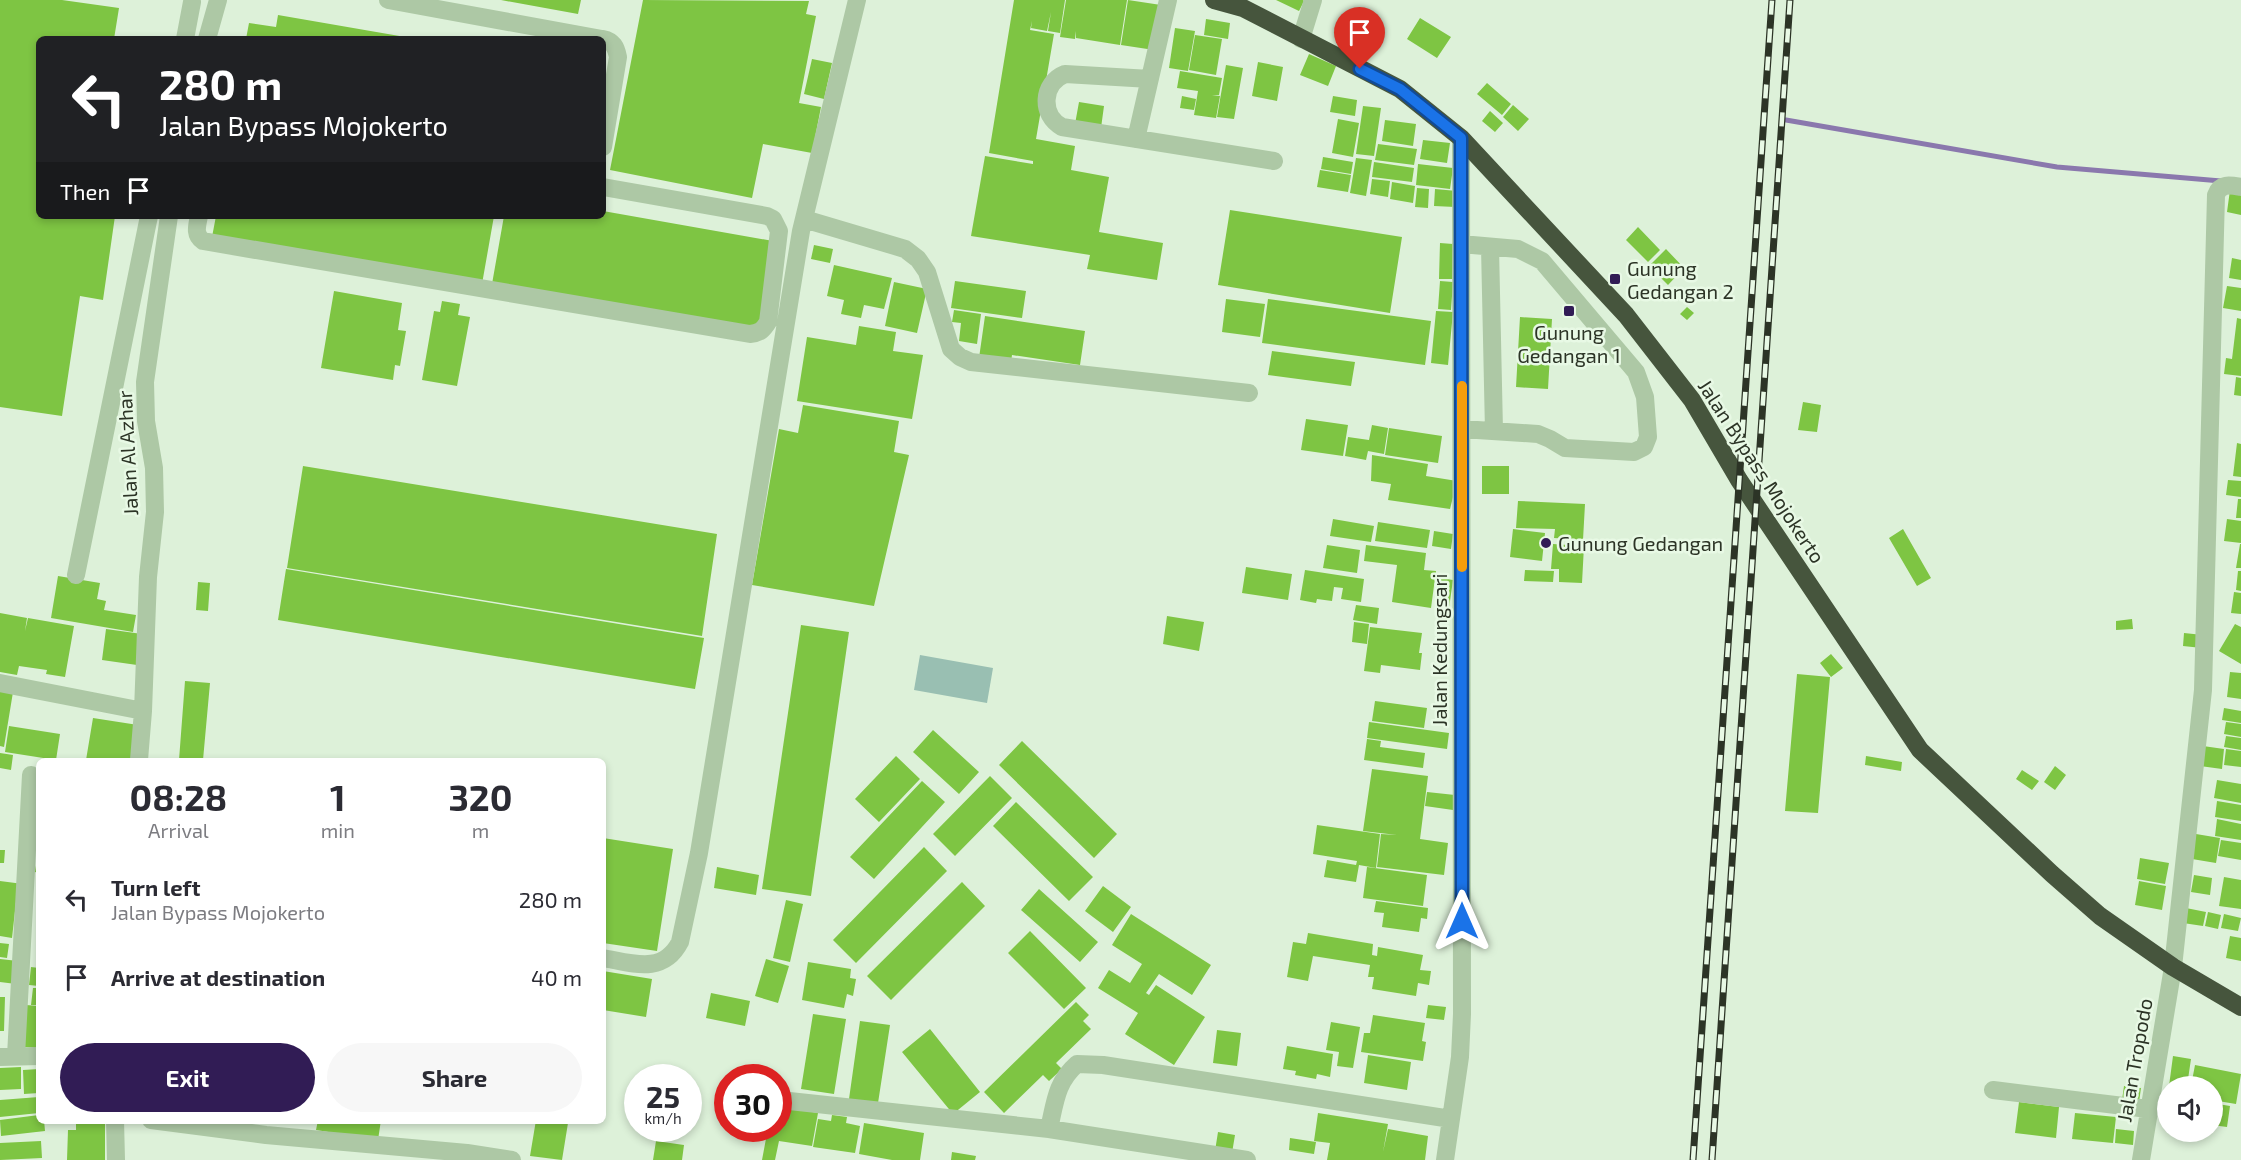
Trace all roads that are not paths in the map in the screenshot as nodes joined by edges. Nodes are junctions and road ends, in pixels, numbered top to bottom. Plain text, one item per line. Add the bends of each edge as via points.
1 (218, 0) edge
2 (388, 0) edge
3 (857, 0) edge
4 (1168, 0) edge
5 (1214, 0) edge
6 (1313, 0) edge
7 (189, 1) edge
8 (185, 36) edge
9 (208, 36) edge
10 (586, 36) edge
11 (1301, 39) junction
12 (606, 40) edge
13 (1150, 79) junction
14 (606, 129) edge
15 (1461, 138) junction
16 (1136, 139) junction
17 (1274, 161) dead end
18 (2241, 187) edge
19 (606, 188) edge
20 (148, 219) edge
21 (169, 219) edge
22 (198, 219) edge
23 (804, 219) junction
24 (1461, 244) junction
25 (1490, 247) junction
26 (1249, 393) dead end
27 (1462, 429) junction
28 (1494, 431) junction
29 (76, 575) dead end
30 (0, 683) edge
31 (143, 711) junction
32 (139, 758) edge
33 (32, 775) dead end
34 (606, 959) edge
35 (2173, 967) junction
36 (2241, 1007) edge
37 (8, 1056) edge
38 (36, 1056) edge
39 (1993, 1090) dead end
40 (792, 1101) edge
41 (2148, 1109) junction
42 (1451, 1119) junction
43 (115, 1124) edge
44 (182, 1124) edge
45 (1049, 1129) junction
46 (116, 1160) edge
47 (512, 1160) edge
48 (1247, 1160) edge
49 (1445, 1160) edge
50 (2141, 1160) edge

1 - 9 street
2 - 10 street
3 - 23 street
4 - 13 street
5 - 11 highway, Jalan Bypass Mojokerto via 1243,8
6 - 11 street
7 - 8 street
11 - 15 highway, Jalan Bypass Mojokerto via 1400,89
12 - 14 street via 616,48 618,57
13 - 16 street
13 - 16 street via 1065,74 1054,80 1048,92 1048,112 1062,127
15 - 24 street, Jalan Kedungsari
15 - 35 highway, Jalan Bypass Mojokerto via 1626,315 1692,400 1739,480 1920,750 2100,916
16 - 17 street
18 - 35 street, Jalan Tropodo via 2220,187 2216,195 2203,690
19 - 22 street via 773,219 779,231 768,322 764,328 750,334 203,241 196,233
20 - 29 street
21 - 31 street, Jalan Al Azhar via 145,382 155,512 148,577
23 - 26 street via 905,249 918,259 927,272 951,348 971,362
23 - 34 street via 699,854 680,942 665,961 652,964
24 - 25 street
24 - 27 street, Jalan Kedungsari
25 - 28 street
25 - 28 street via 1518,249 1542,261 1636,372 1645,397 1648,437 1644,447 1634,452 1565,448 1538,434
27 - 28 street
27 - 42 street, Jalan Kedungsari via 1462,1014
30 - 31 street
31 - 32 street, Jalan Al Azhar
33 - 37 street
35 - 36 highway, Jalan Bypass Mojokerto
35 - 41 street, Jalan Tropodo
37 - 38 street
39 - 41 street
40 - 45 street
41 - 50 street, Jalan Tropodo
42 - 45 street via 1077,1064 1059,1085
42 - 49 street, Jalan Kedungsari
43 - 46 street
44 - 47 street
45 - 48 street

